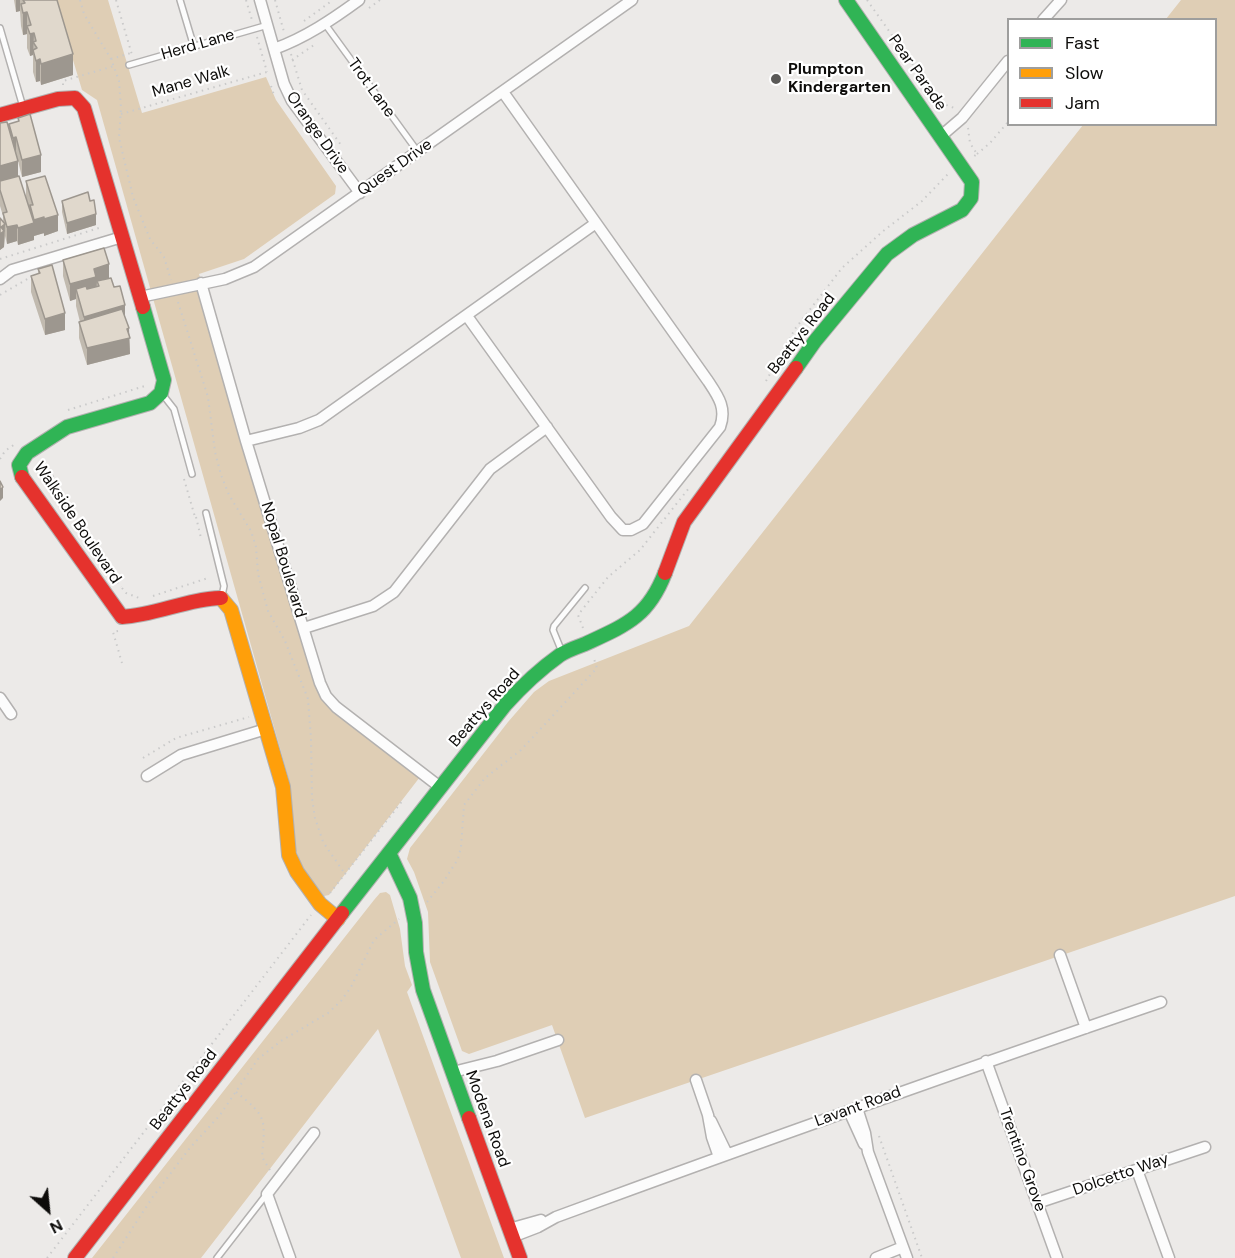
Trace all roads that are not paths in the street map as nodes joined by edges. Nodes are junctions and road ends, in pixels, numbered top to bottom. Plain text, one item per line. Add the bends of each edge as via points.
1 (180, 0) edge
2 (260, 0) edge
3 (359, 0) edge
4 (632, 0) edge
5 (846, 0) edge
6 (1061, 0) edge
7 (1045, 18) edge
8 (326, 24) junction
9 (268, 25) junction
10 (0, 28) edge
11 (194, 47) junction
12 (274, 49) junction
13 (1007, 62) edge
14 (132, 64) road end
15 (503, 92) junction
16 (23, 109) junction
17 (0, 115) edge
18 (941, 136) junction
19 (418, 152) junction
20 (961, 165) joint
21 (360, 193) junction
22 (596, 223) junction
23 (122, 237) junction
24 (0, 279) edge
25 (201, 283) junction
26 (140, 297) junction
27 (467, 316) junction
28 (161, 393) junction
29 (547, 427) junction
30 (246, 441) junction
31 (192, 474) road end
32 (206, 513) dead end
33 (585, 588) dead end
34 (222, 598) junction
35 (304, 627) junction
36 (562, 654) junction
37 (0, 698) edge
38 (11, 714) dead end
39 (259, 731) junction
40 (147, 776) dead end
41 (440, 787) junction
42 (389, 853) junction
43 (378, 867) junction
44 (410, 913) junction
45 (338, 919) junction
46 (1060, 955) dead end
47 (1161, 1002) dead end
48 (1086, 1028) junction
49 (558, 1040) dead end
50 (986, 1061) junction
51 (454, 1076) junction
52 (696, 1080) dead end
53 (853, 1109) junction
54 (314, 1133) dead end
55 (1205, 1147) dead end
56 (723, 1156) junction
57 (1137, 1170) junction
58 (267, 1194) junction
59 (1037, 1203) junction
60 (510, 1233) junction
61 (903, 1255) edge
62 (75, 1258) edge
63 (217, 1258) edge
64 (290, 1258) edge
65 (520, 1258) edge
66 (876, 1258) edge
67 (1057, 1258) edge
68 (1169, 1258) edge

1 - 11 lane
2 - 9 street, Orange Drive
3 - 8 street
4 - 15 street, Quest Drive
5 - 18 street, Pear Parade
6 - 7 street
8 - 12 street
8 - 19 lane, Trot Lane
9 - 11 lane, Herd Lane
9 - 12 street, Orange Drive
10 - 16 lane
11 - 14 lane, Herd Lane
12 - 21 street, Orange Drive via 292,101
13 - 18 street via 962,118
15 - 19 street, Quest Drive
15 - 22 street
16 - 17 street
16 - 23 street via 75,98 84,108
18 - 20 street, Pear Parade
19 - 21 street, Quest Drive
20 - 36 street, Beattys Road via 972,182 970,198 962,210 913,235 887,254 815,341 684,522 659,588 641,614 624,626
21 - 25 street, Quest Drive via 254,267 225,279
22 - 27 street
22 - 29 street via 721,400 724,415 720,427 643,524 631,530 623,530 611,517
23 - 24 street via 12,270
23 - 26 street
25 - 26 street, Quest Drive
25 - 30 street, Nopal Boulevard
26 - 28 street via 164,380
27 - 29 street
27 - 30 street via 319,420
28 - 31 lane via 174,409
28 - 34 street, Walkside Boulevard via 150,403 67,428 27,453 19,465 20,474 122,617
29 - 35 street via 490,469 394,591 373,606
30 - 35 street, Nopal Boulevard
32 - 34 lane via 224,586
33 - 36 lane via 554,626
34 - 39 street via 231,610
35 - 41 street, Nopal Boulevard via 326,696
36 - 41 street, Beattys Road via 531,677
37 - 38 street
39 - 40 street via 181,755
39 - 45 street via 283,787 289,855 320,904
41 - 42 street, Beattys Road
42 - 43 street, Beattys Road
42 - 44 street, Modena Road via 405,887
43 - 44 street, Modena Road via 398,888
43 - 45 street, Beattys Road
44 - 51 street, Modena Road via 423,990
45 - 62 street, Beattys Road
46 - 48 street
47 - 48 street, Lavant Road
48 - 50 street, Lavant Road
49 - 51 street
50 - 53 street, Lavant Road
50 - 59 street, Trentino Grove
51 - 60 street, Modena Road
52 - 56 street via 712,1137
53 - 56 street, Lavant Road
53 - 61 street
54 - 58 street
55 - 57 street, Dolcetto Way
56 - 60 street, Lavant Road
57 - 59 street, Dolcetto Way
57 - 68 street
58 - 63 lane
58 - 64 street
59 - 67 street, Trentino Grove
60 - 65 street, Modena Road
61 - 66 street

